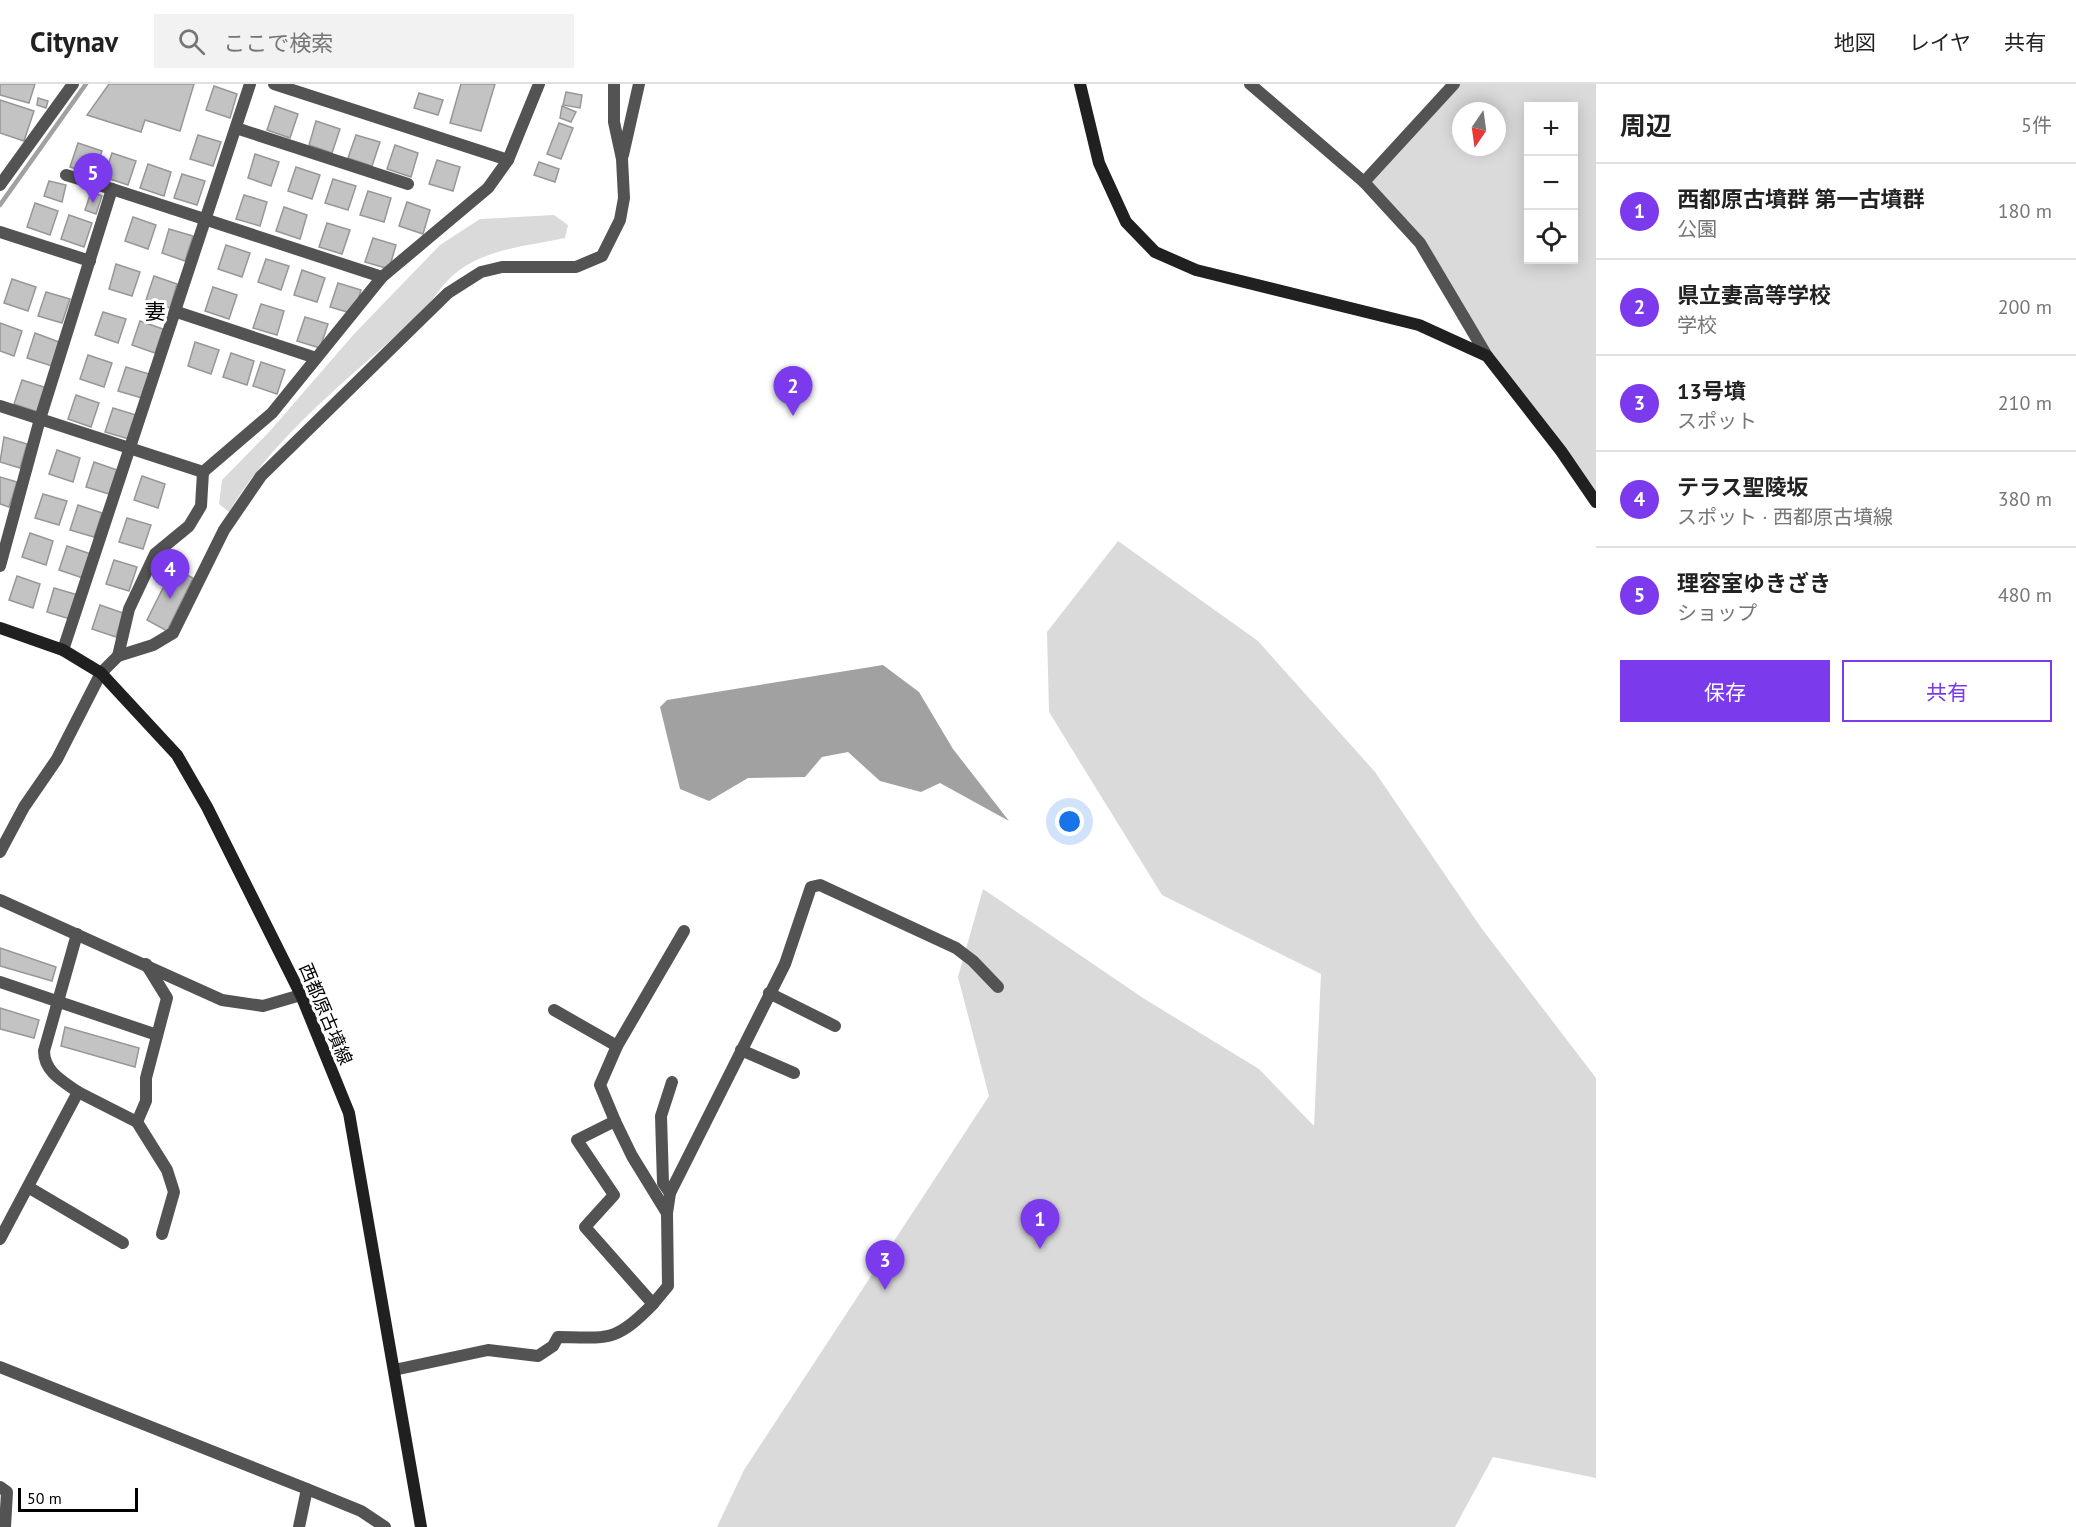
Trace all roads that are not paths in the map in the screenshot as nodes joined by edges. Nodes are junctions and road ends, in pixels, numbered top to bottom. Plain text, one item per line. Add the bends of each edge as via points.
1 (73, 84) edge
2 (250, 84) edge
3 (274, 84) edge
4 (539, 84) edge
5 (615, 84) edge
6 (639, 84) edge
7 (1080, 84) edge
8 (1250, 84) edge
9 (1454, 84) edge
10 (236, 129) junction
11 (622, 159) junction
12 (508, 160) junction
13 (66, 175) dead end
14 (1364, 182) junction
15 (408, 184) dead end
16 (0, 185) edge
17 (112, 189) junction
18 (206, 218) junction
19 (0, 232) edge
20 (90, 261) junction
21 (382, 277) junction
22 (177, 312) junction
23 (1487, 356) junction
24 (316, 358) junction
25 (0, 406) edge
26 (40, 419) junction
27 (129, 449) junction
28 (203, 472) junction
29 (1596, 502) edge
30 (0, 566) edge
31 (0, 628) edge
32 (63, 650) junction
33 (118, 656) junction
34 (100, 673) junction
35 (0, 852) edge
36 (0, 900) edge
37 (684, 931) dead end
38 (77, 934) junction
39 (146, 964) junction
40 (0, 982) edge
41 (998, 987) dead end
42 (769, 993) junction
43 (301, 995) junction
44 (58, 1001) junction
45 (554, 1010) dead end
46 (835, 1026) dead end
47 (158, 1035) junction
48 (617, 1046) junction
49 (741, 1050) junction
50 (794, 1073) dead end
51 (672, 1082) dead end
52 (78, 1092) junction
53 (615, 1121) junction
54 (137, 1122) junction
55 (28, 1186) junction
56 (670, 1193) junction
57 (667, 1213) junction
58 (162, 1234) dead end
59 (0, 1239) edge
60 (123, 1243) dead end
61 (653, 1304) junction
62 (0, 1367) edge
63 (394, 1370) junction
64 (0, 1487) edge
65 (307, 1489) junction
66 (5, 1527) edge
67 (299, 1527) edge
68 (385, 1527) edge
69 (422, 1527) edge

1 - 16 street
2 - 10 street
3 - 12 street
4 - 12 street
5 - 11 street via 614,122
6 - 11 street
7 - 23 main road via 1099,163 1126,222 1155,252 1196,270 1419,325
8 - 14 street
9 - 14 street
10 - 15 street
10 - 18 street
11 - 33 street via 624,198 620,220 602,256 576,267 502,267 481,272 448,293 261,476 225,530 172,633 153,645
12 - 21 street via 477,199
13 - 17 street
14 - 23 street via 1420,243
17 - 18 street
17 - 20 street
18 - 21 street
18 - 22 street
19 - 20 street
20 - 26 street
21 - 24 street
22 - 24 street
22 - 27 street
23 - 29 main road
24 - 28 street via 272,413
25 - 26 street
26 - 27 street
26 - 30 street
27 - 28 street
27 - 32 street
28 - 33 street via 201,506 189,526 155,554 129,609
31 - 32 main road, 西都原古墳線
32 - 34 main road, 西都原古墳線
33 - 34 street
34 - 35 street via 57,759 24,807
34 - 43 main road, 西都原古墳線 via 177,755
36 - 38 street
37 - 48 street
38 - 39 street
38 - 44 street
39 - 43 street via 222,1000 263,1006
39 - 47 street via 167,998
40 - 44 street
41 - 42 street via 956,948 820,885 811,886 784,964
42 - 46 street
42 - 49 street
43 - 63 main road, 西都原古墳線 via 349,1113
44 - 47 street
44 - 52 street via 44,1062
45 - 48 street
47 - 54 street via 146,1078 146,1101
48 - 53 street via 600,1085
49 - 50 street
49 - 56 street
51 - 56 street via 661,1116 663,1184
52 - 54 street
52 - 55 street
53 - 57 street
53 - 61 street via 577,1140 614,1195 585,1227
54 - 58 street via 167,1170 174,1192
55 - 59 street
55 - 60 street
56 - 57 street
57 - 61 street via 668,1286
61 - 63 street via 629,1328 603,1338 558,1337 553,1346 538,1356 488,1350
62 - 65 street
63 - 69 main road, 西都原古墳線
64 - 66 street via 7,1492
65 - 67 street
65 - 68 street via 361,1511

